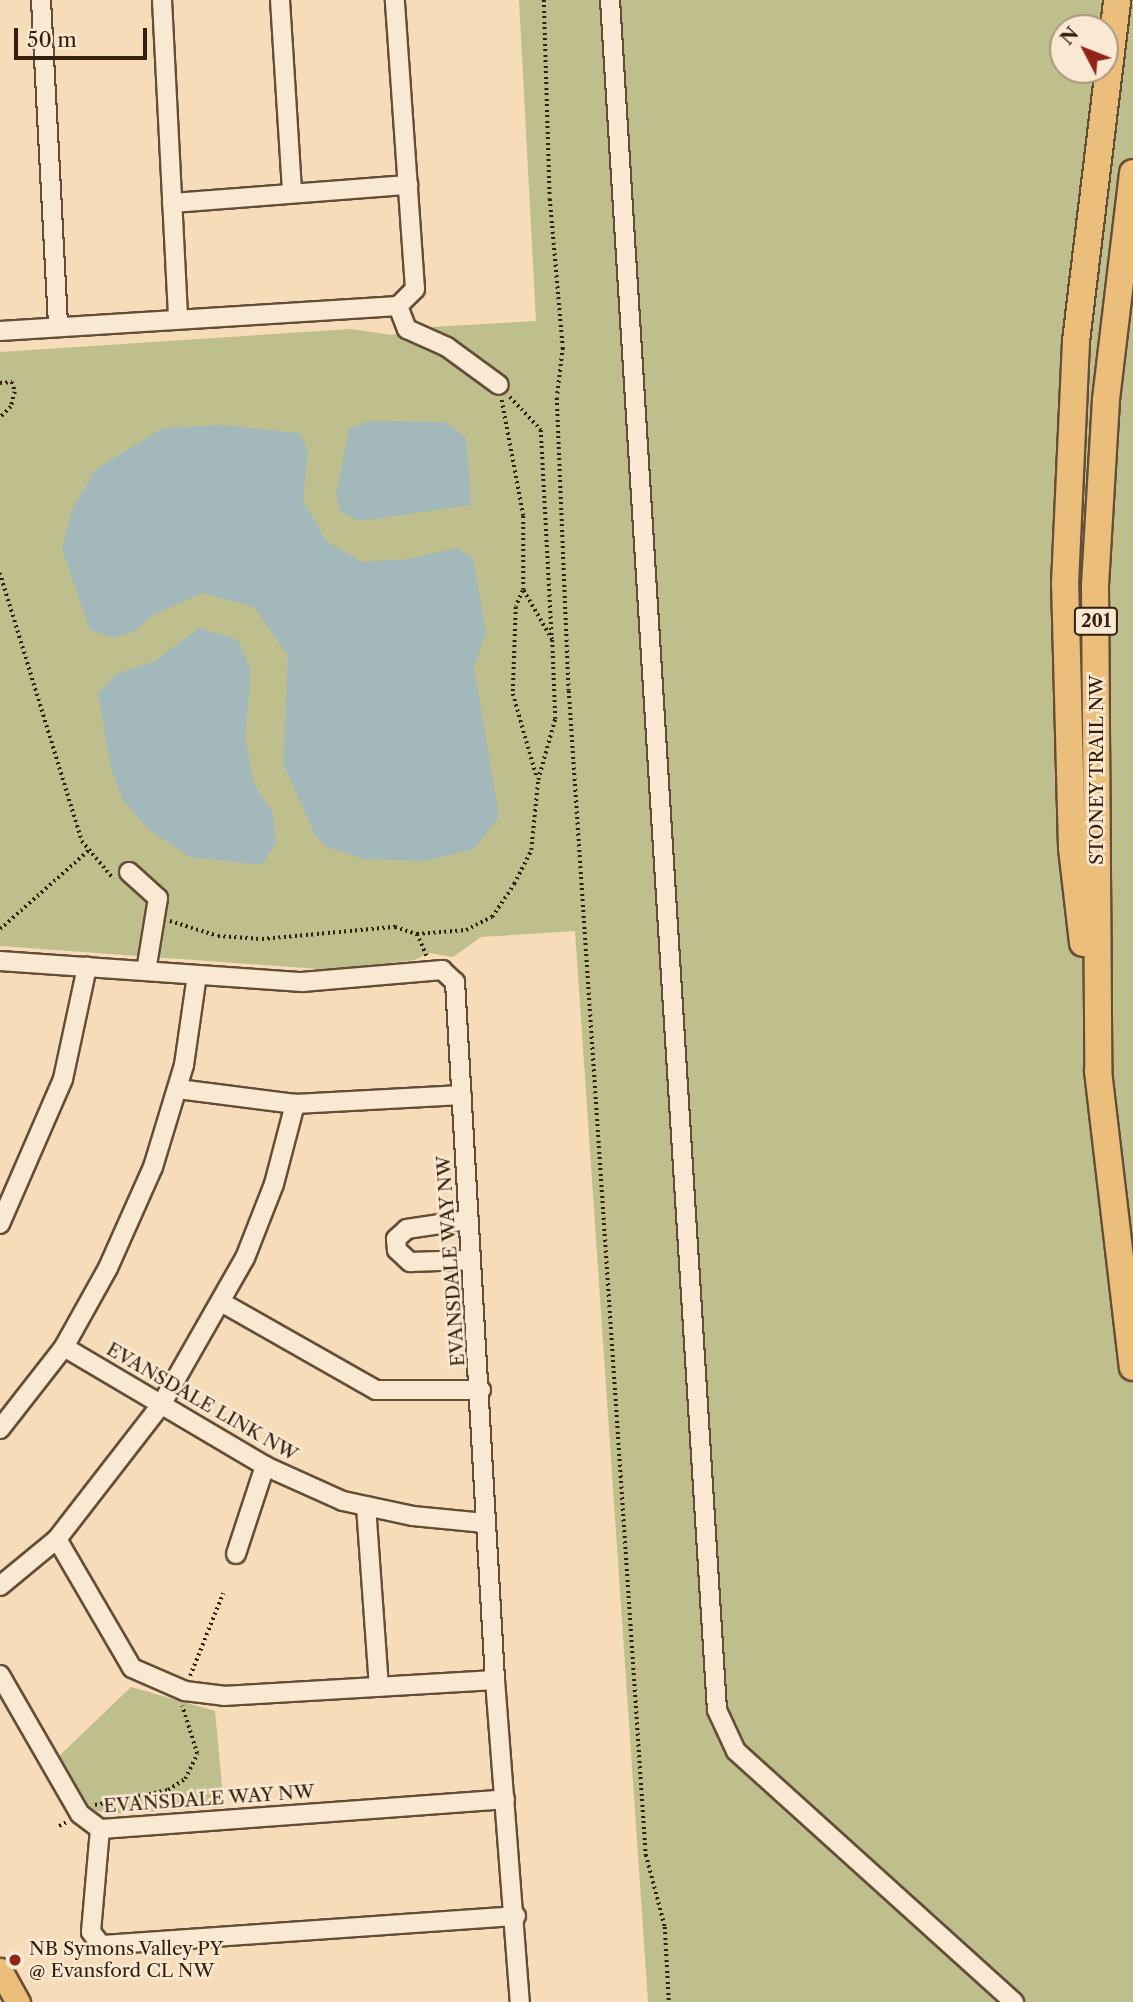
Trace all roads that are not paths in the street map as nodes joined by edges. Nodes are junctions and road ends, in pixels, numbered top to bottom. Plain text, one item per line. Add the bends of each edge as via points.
1 (41, 0) edge
2 (162, 0) edge
3 (280, 0) edge
4 (395, 0) edge
5 (610, 0) edge
6 (1117, 0) edge
7 (1133, 173) edge
8 (408, 185) junction
9 (292, 192) junction
10 (172, 202) junction
11 (398, 306) junction
12 (178, 318) junction
13 (58, 325) junction
14 (0, 331) edge
15 (499, 385) road end
16 (124, 878) road end
17 (0, 961) edge
18 (87, 967) junction
19 (146, 971) junction
20 (197, 975) junction
21 (1098, 1072) junction
22 (178, 1089) junction
23 (462, 1096) junction
24 (295, 1104) junction
25 (467, 1220) junction
26 (0, 1224) edge
27 (469, 1260) junction
28 (221, 1302) junction
29 (64, 1347) junction
30 (1133, 1367) edge
31 (481, 1391) junction
32 (161, 1405) junction
33 (0, 1429) edge
34 (265, 1466) junction
35 (366, 1506) junction
36 (485, 1523) junction
37 (57, 1539) junction
38 (236, 1554) dead end
39 (0, 1586) edge
40 (0, 1675) edge
41 (495, 1680) junction
42 (379, 1687) junction
43 (505, 1799) junction
44 (100, 1829) junction
45 (516, 1916) junction
46 (0, 1970) edge
47 (18, 2002) edge
48 (520, 2002) edge
49 (1014, 2002) edge

1 - 13 street
2 - 10 street
3 - 9 street
4 - 8 street
5 - 49 street via 717,1710 736,1751
6 - 21 highway via 1076,341 1065,583 1072,848
7 - 21 highway, STONEY TRAIL NW / 201 via 1106,400 1095,586
8 - 9 street
8 - 11 street via 415,289
9 - 10 street
10 - 12 street
11 - 12 street
11 - 15 street via 407,329 447,347
12 - 13 street
13 - 14 street
16 - 19 street via 158,898
17 - 18 street, EVANSDALE WAY NW
18 - 19 street, EVANSDALE WAY NW
18 - 26 street via 63,1079
19 - 20 street, EVANSDALE WAY NW
20 - 22 street
20 - 23 street, EVANSDALE WAY NW via 302,982 442,970 455,982
21 - 30 highway, STONEY TRAIL NW / 201
22 - 24 street
22 - 29 street via 153,1167 108,1268
23 - 24 street
23 - 25 street, EVANSDALE WAY NW
24 - 28 street via 274,1184 245,1258
25 - 27 street, EVANSDALE WAY NW
25 - 27 street via 407,1229 396,1239 397,1250 410,1262
27 - 31 street, EVANSDALE WAY NW
28 - 31 street via 376,1390
28 - 32 street
29 - 32 street, EVANSDALE LINK NW
29 - 33 street
31 - 36 street, EVANSDALE WAY NW
32 - 34 street, EVANSDALE LINK NW
32 - 37 street
34 - 35 street, EVANSDALE LINK NW via 343,1501
34 - 38 street
35 - 36 street, EVANSDALE LINK NW
35 - 42 street
36 - 41 street, EVANSDALE WAY NW
37 - 39 street
37 - 42 street via 132,1668 185,1691 223,1696
40 - 44 street, EVANSDALE WAY NW via 80,1814
41 - 42 street
41 - 43 street, EVANSDALE WAY NW
43 - 44 street, EVANSDALE WAY NW
43 - 45 street, EVANSDALE WAY NW
44 - 45 street via 91,1932 100,1945
45 - 48 street, EVANSDALE WAY NW
46 - 47 main road

